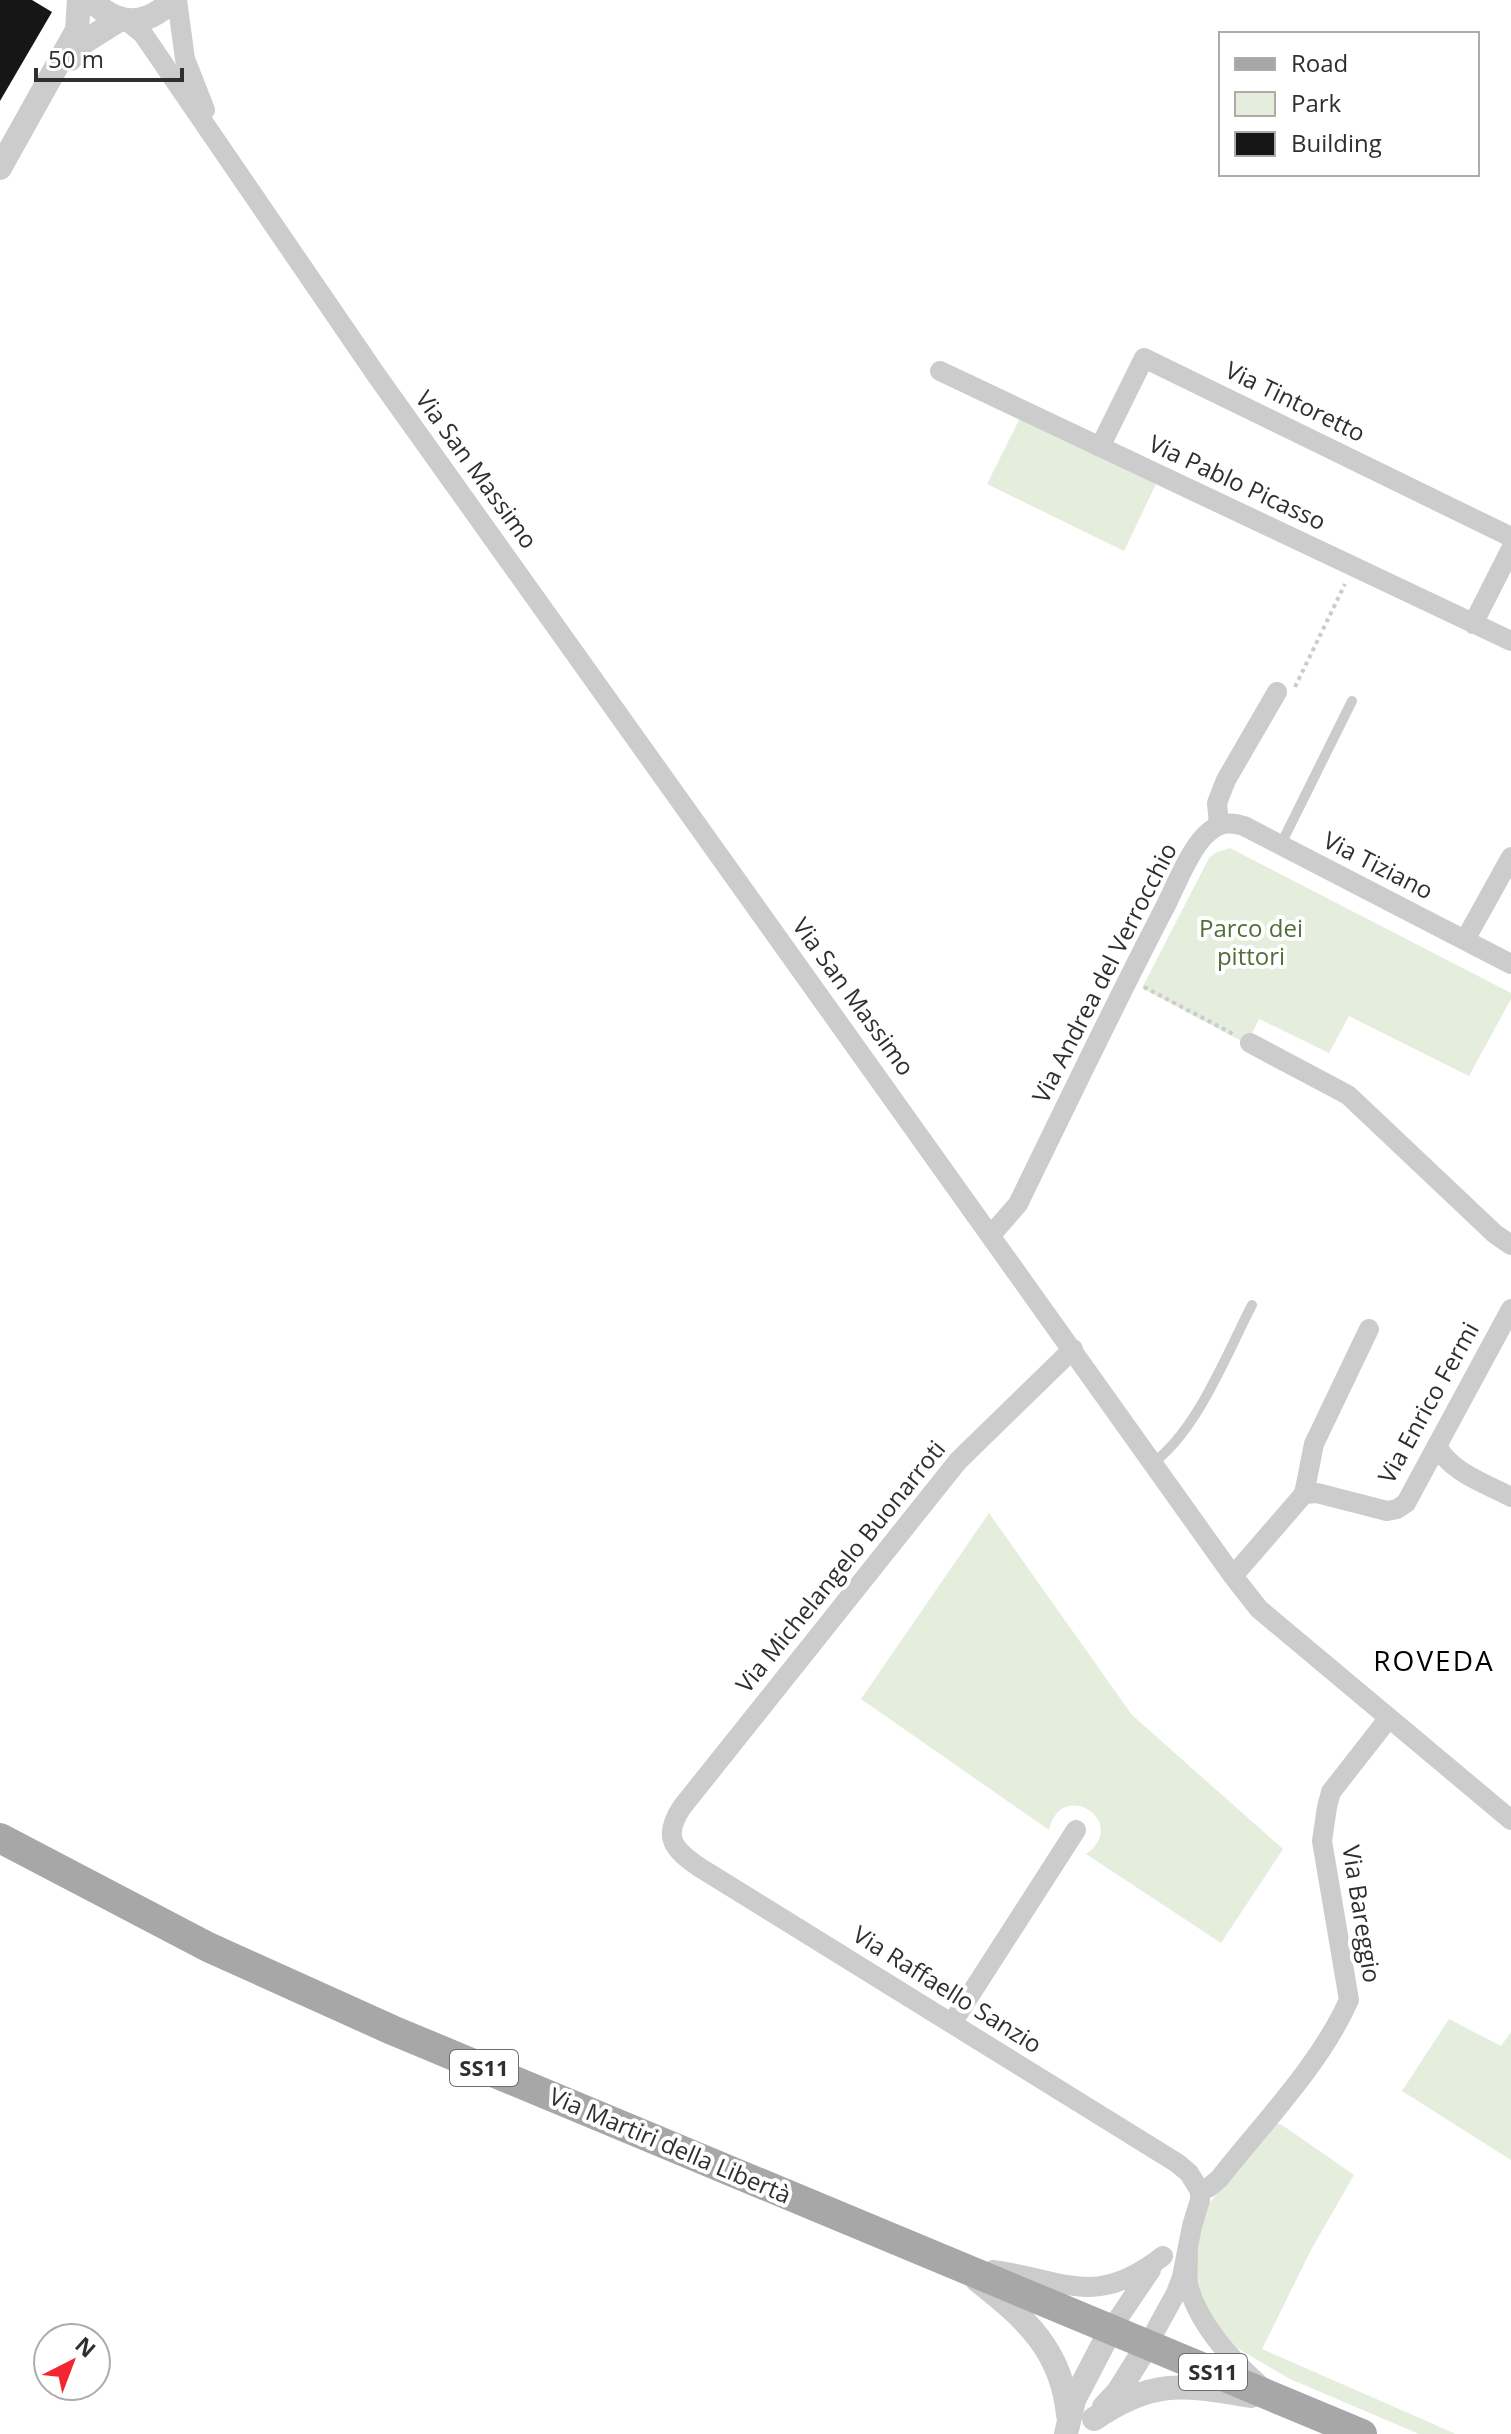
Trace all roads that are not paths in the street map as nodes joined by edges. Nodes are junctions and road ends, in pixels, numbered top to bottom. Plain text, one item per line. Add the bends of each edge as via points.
1 (79, 0) edge
2 (91, 0) edge
3 (175, 0) edge
4 (123, 20) junction
5 (43, 92) junction
6 (218, 144) junction
7 (0, 168) edge
8 (940, 371) dead end
9 (1100, 447) junction
10 (1511, 537) edge
11 (1511, 549) edge
12 (1473, 624) junction
13 (1511, 641) edge
14 (1277, 692) road end
15 (1352, 701) dead end
16 (1219, 825) junction
17 (1280, 846) junction
18 (1511, 857) edge
19 (1465, 940) junction
20 (1511, 964) edge
21 (1250, 1043) road end
22 (991, 1235) junction
23 (1511, 1245) edge
24 (1252, 1305) dead end
25 (1511, 1309) edge
26 (1369, 1329) dead end
27 (1073, 1349) junction
28 (1437, 1445) junction
29 (1153, 1463) junction
30 (1304, 1494) junction
31 (1511, 1497) edge
32 (1233, 1576) junction
33 (1358, 1693) junction
34 (1388, 1719) junction
35 (1362, 1752) junction
36 (1511, 1820) edge
37 (1076, 1830) dead end
38 (672, 1833) joint
39 (9, 1842) edge
40 (952, 2023) junction
41 (1200, 2191) junction
42 (1192, 2226) junction
43 (1188, 2251) junction
44 (1163, 2256) junction
45 (960, 2266) junction
46 (1111, 2329) junction
47 (1148, 2344) junction
48 (1278, 2400) junction
49 (1076, 2426) edge
50 (1362, 2434) edge

1 - 5 street via 77,30
2 - 4 street
3 - 4 street via 159,14
3 - 6 street, Via San Massimo via 185,59
4 - 5 street via 84,42
4 - 6 street, Via San Massimo via 143,34
5 - 7 street
6 - 22 street, Via San Massimo via 377,376
8 - 9 street, Via Pablo Picasso
9 - 10 street, Via Tintoretto via 1144,358
9 - 12 street, Via Pablo Picasso
11 - 12 street
12 - 13 street, Via Pablo Picasso
14 - 16 street via 1226,780 1217,803
15 - 17 lane
16 - 17 street, Via Tiziano via 1244,826
16 - 22 street, Via Andrea del Verrocchio via 1200,842 1018,1204
17 - 19 street, Via Tiziano
18 - 19 street
19 - 20 street, Via Tiziano
21 - 23 street via 1348,1095
22 - 27 street, Via San Massimo
24 - 29 lane via 1190,1423
25 - 28 street, Via Enrico Fermi
26 - 30 street via 1314,1444
27 - 29 street, Via San Massimo
27 - 38 street, Via Michelangelo Buonarroti via 958,1461 682,1807
28 - 30 street, Via Enrico Fermi via 1406,1503 1397,1509
28 - 31 street via 1451,1464
29 - 32 street, Via San Massimo
30 - 32 street
32 - 33 street, Via San Massimo via 1259,1609
33 - 34 street, Via San Massimo
33 - 35 street via 1369,1726
34 - 35 street, Via Bareggio
34 - 36 street, Via San Massimo
35 - 41 street, Via Bareggio via 1331,1792 1322,1841 1349,2000 1316,2056 1219,2179
37 - 40 street
38 - 40 street, Via Raffaello Sanzio via 673,1845 699,1867
39 - 45 main road, Via Martiri della Libertà / SS11 via 208,1947 392,2030
40 - 41 street, Via Raffaello Sanzio via 1177,2163
41 - 42 street
42 - 43 street
42 - 44 street
43 - 47 street via 1176,2293
43 - 48 street via 1188,2282 1206,2323 1244,2371
44 - 45 street via 1140,2275 1090,2287
44 - 46 street
45 - 46 main road, Via Martiri della Libertà / SS11
45 - 49 street via 1020,2316 1046,2346
46 - 47 main road, Via Martiri della Libertà
46 - 49 street via 1086,2374
47 - 48 main road, SS11
47 - 49 street via 1118,2392
48 - 49 street via 1170,2386 1135,2395
48 - 50 main road, SS11

